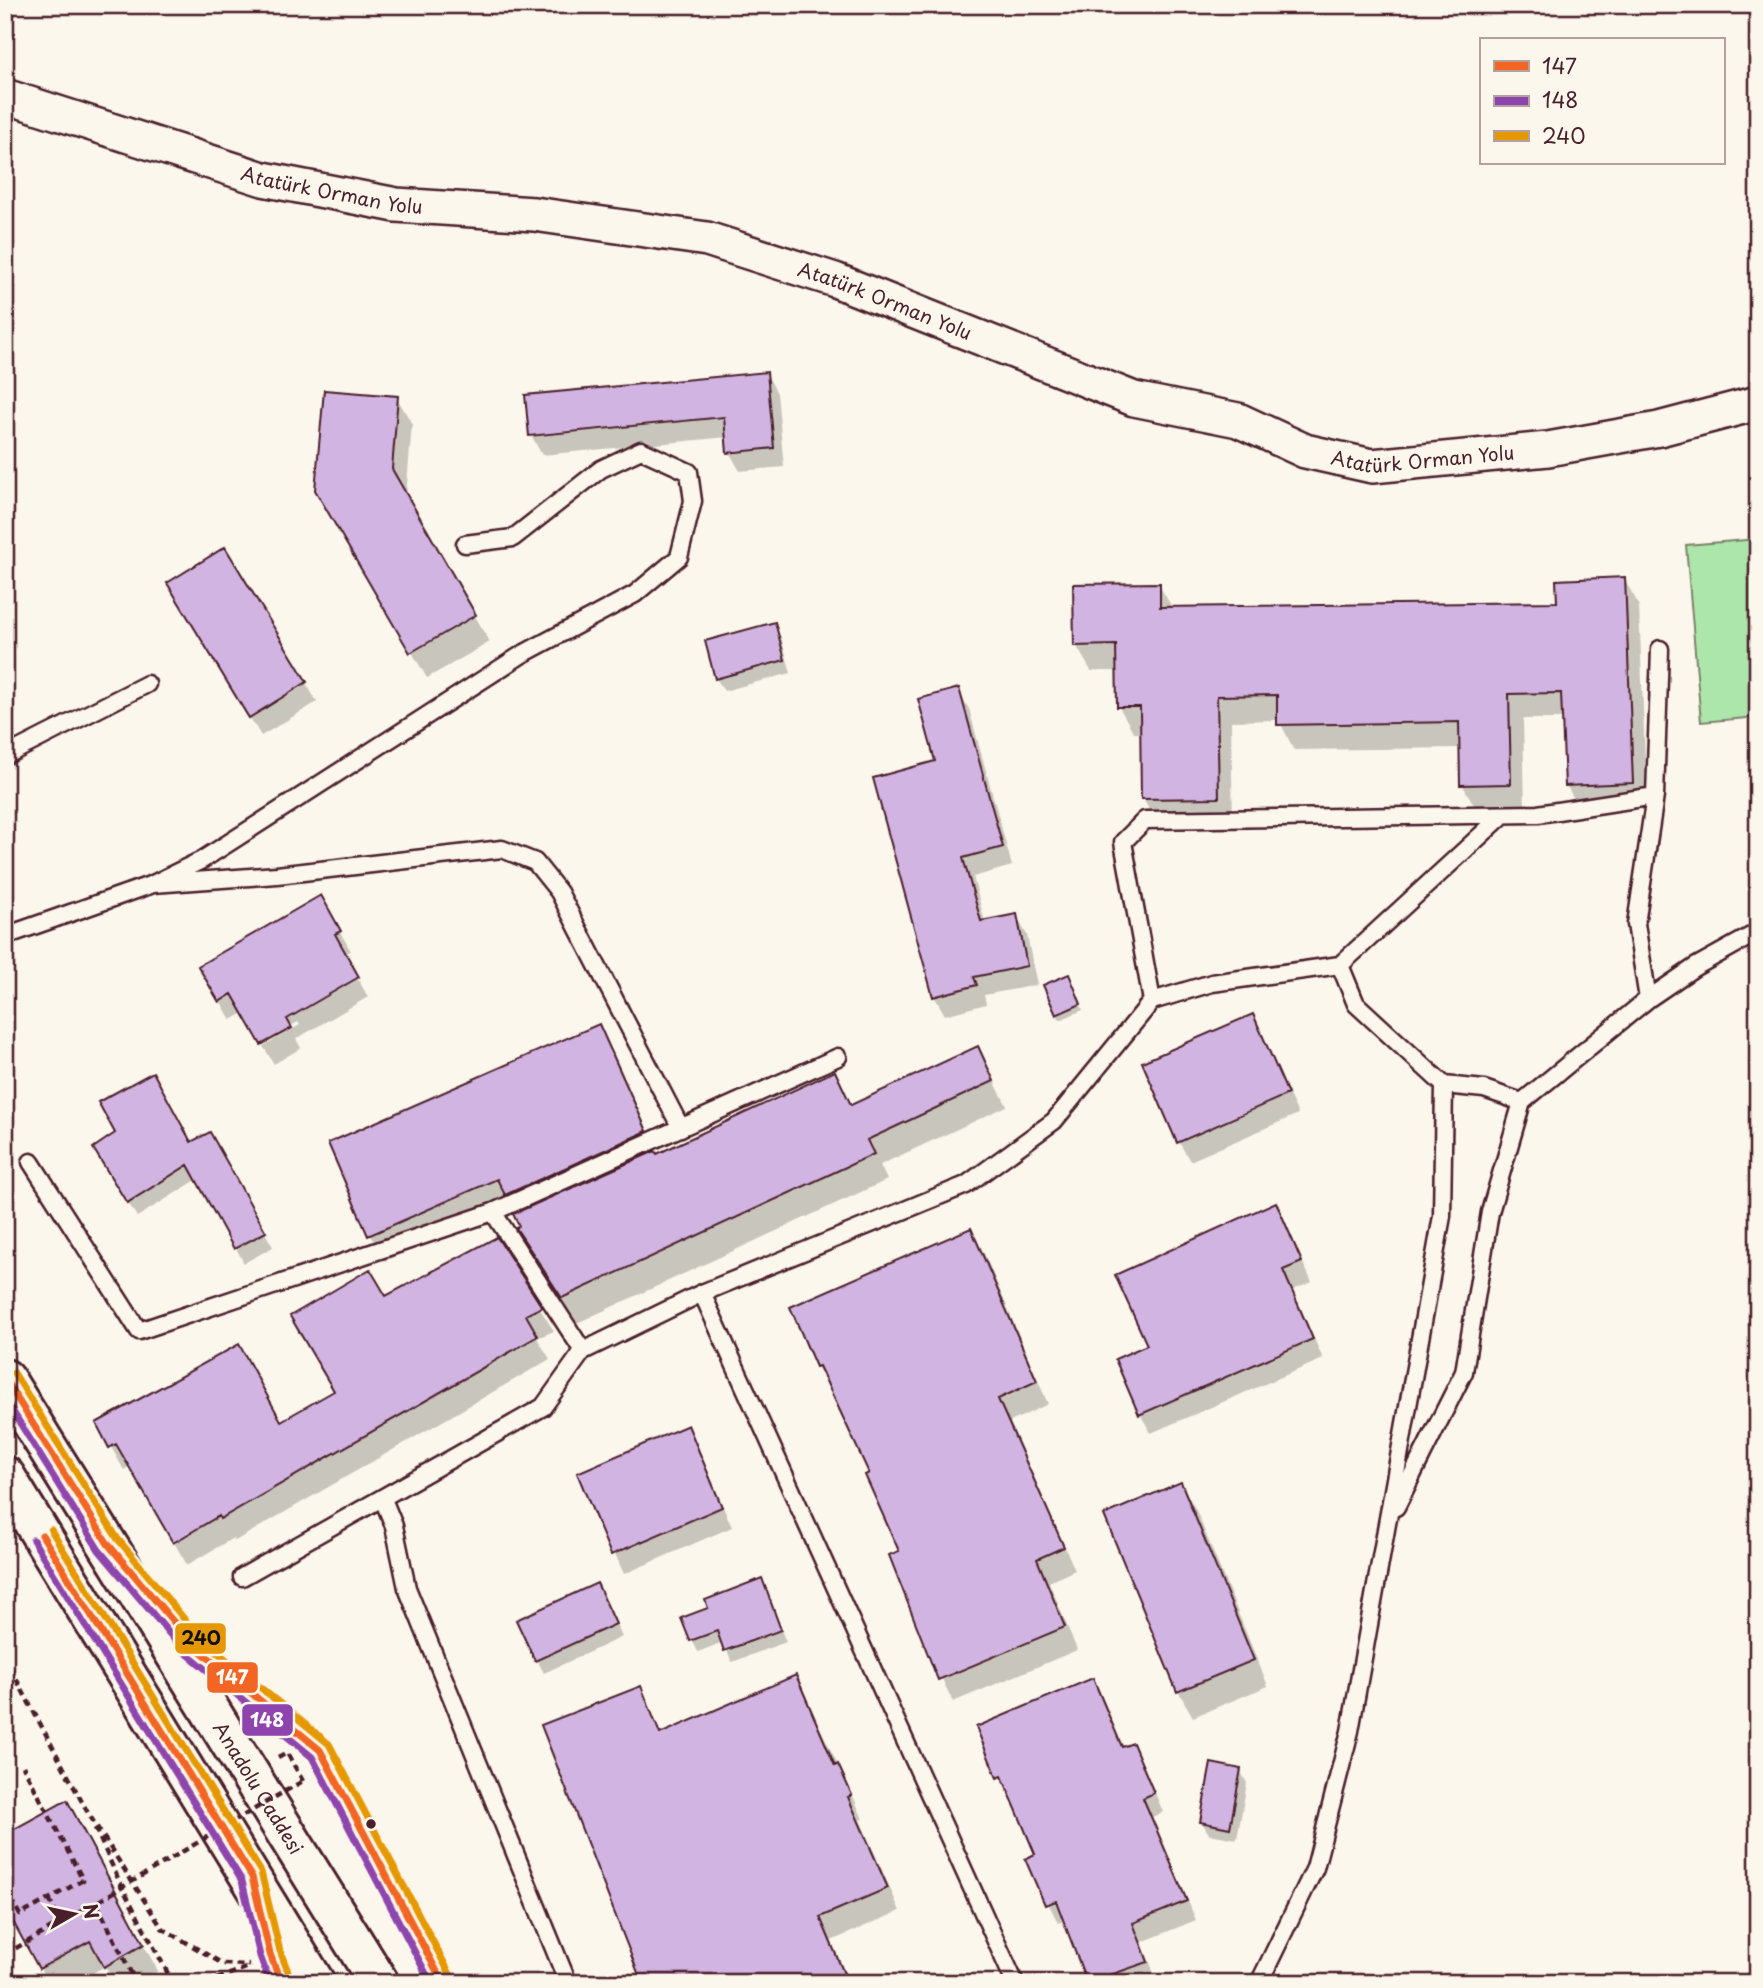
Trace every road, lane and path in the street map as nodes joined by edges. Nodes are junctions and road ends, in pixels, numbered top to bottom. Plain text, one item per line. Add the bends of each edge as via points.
1 (5, 96) edge
2 (1758, 403) edge
3 (466, 544) dead end
4 (1660, 649) dead end
5 (147, 684) dead end
6 (5, 756) edge
7 (1655, 796) junction
8 (1503, 815) junction
9 (153, 884) junction
10 (1758, 932) edge
11 (5, 936) edge
12 (1340, 965) junction
13 (1648, 999) junction
14 (1152, 1001) junction
15 (838, 1057) dead end
16 (1444, 1085) junction
17 (1522, 1102) junction
18 (681, 1128) junction
19 (31, 1162) dead end
20 (493, 1212) junction
21 (702, 1293) junction
22 (583, 1351) junction
23 (5, 1378) edge
24 (5, 1476) edge
25 (383, 1499) junction
26 (1388, 1523) junction
27 (108, 1544) junction
28 (242, 1577) dead end
29 (5, 1658) edge
30 (23, 1766) dead end
31 (303, 1782) dead end
32 (88, 1813) junction
33 (251, 1877) junction
34 (121, 1887) junction
35 (5, 1888) edge
36 (49, 1899) junction
37 (97, 1904) junction
38 (61, 1924) junction
39 (5, 1954) edge
40 (270, 1954) junction
41 (253, 1965) junction
42 (136, 1983) edge
43 (173, 1983) edge
44 (206, 1983) edge
45 (281, 1983) edge
46 (315, 1983) edge
47 (379, 1983) edge
48 (443, 1983) edge
49 (568, 1983) edge
50 (1015, 1983) edge
51 (1259, 1983) edge

1 - 2 street, Atatürk Orman Yolu via 263,180 396,205 534,215 707,239 835,280 1134,398 1238,420 1305,451 1372,466 1548,449 1659,429
3 - 9 lane via 513,538 601,469 640,450 689,472 693,501 679,557 635,594 521,655 202,860
4 - 7 lane
5 - 6 lane
7 - 8 lane
7 - 13 lane via 1636,924
8 - 12 lane
8 - 14 lane via 1145,820 1123,842
9 - 11 lane
9 - 18 lane via 502,849 535,862 559,892
10 - 13 lane
12 - 14 lane via 1212,983
12 - 16 lane via 1356,1004
13 - 17 lane
14 - 21 lane via 1054,1121 966,1185
15 - 18 lane
16 - 17 lane via 1484,1088
16 - 26 lane via 1442,1216
17 - 26 lane via 1490,1212 1464,1372
18 - 20 lane
19 - 20 lane via 139,1331
20 - 22 lane
21 - 22 lane
21 - 50 lane
22 - 25 lane via 543,1406
23 - 27 highway, Anadolu Caddesi
24 - 33 highway
25 - 28 lane
25 - 49 lane via 394,1526 407,1588
26 - 51 lane via 1350,1731 1315,1868
27 - 47 highway, Anadolu Caddesi
27 - 48 lane via 192,1644 320,1750
29 - 32 path
30 - 36 path via 83,1880
31 - 34 path, bridge
32 - 34 path
32 - 41 path via 163,1927 223,1964
33 - 40 lane
33 - 46 highway
34 - 37 path, bridge
34 - 43 path
35 - 36 path via 20,1915
36 - 38 path
37 - 38 path, bridge
37 - 42 path
38 - 39 path, bridge
40 - 41 path
40 - 45 lane
41 - 44 path

